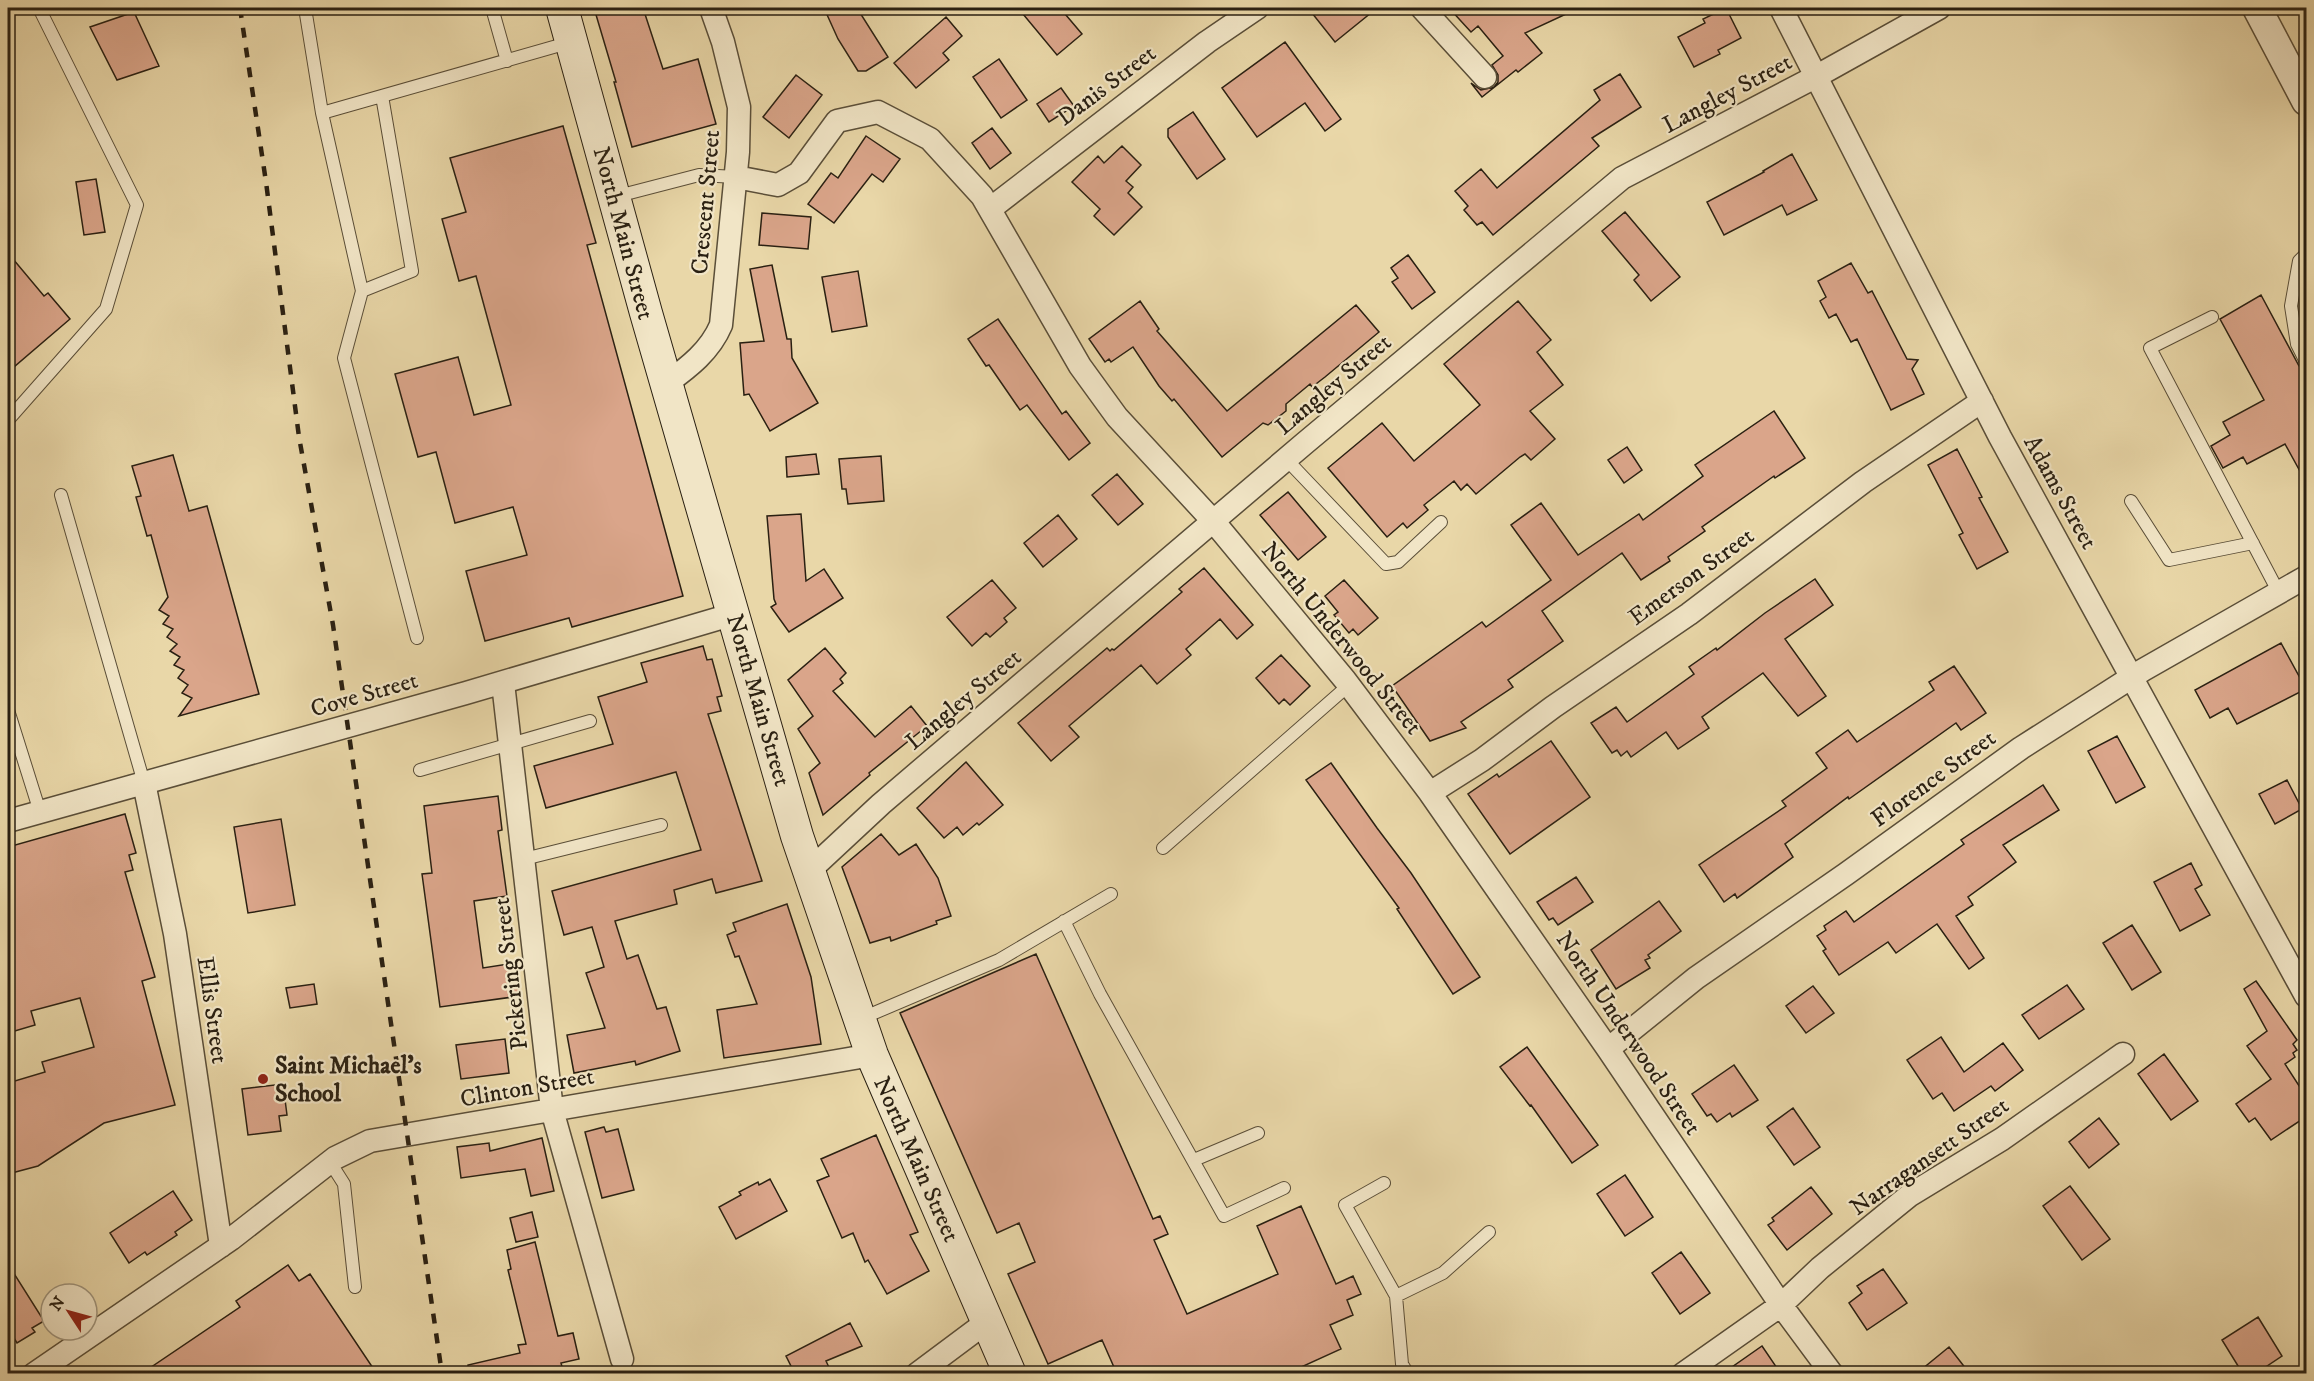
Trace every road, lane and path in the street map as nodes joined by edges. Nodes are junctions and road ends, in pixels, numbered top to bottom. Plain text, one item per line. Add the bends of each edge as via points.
1 (39, 8) edge
2 (305, 8) edge
3 (492, 8) edge
4 (562, 8) edge
5 (711, 8) edge
6 (1257, 8) edge
7 (1422, 8) edge
8 (1781, 8) edge
9 (1940, 8) edge
10 (2257, 8) edge
11 (572, 42) junction
12 (507, 61) junction
13 (1817, 76) junction
14 (1485, 77) dead end
15 (382, 96) junction
16 (2307, 101) edge
17 (322, 113) junction
18 (736, 177) junction
19 (614, 196) junction
20 (990, 209) junction
21 (2307, 254) edge
22 (362, 291) junction
23 (2212, 317) dead end
24 (2307, 362) edge
25 (667, 383) junction
26 (1982, 401) junction
27 (8, 420) edge
28 (1286, 459) junction
29 (61, 495) dead end
30 (2132, 501) dead end
31 (1214, 522) junction
32 (1441, 522) dead end
33 (2253, 543) junction
34 (2307, 577) edge
35 (2279, 593) junction
36 (734, 614) junction
37 (417, 638) dead end
38 (2132, 677) junction
39 (503, 682) junction
40 (1349, 686) junction
41 (8, 710) edge
42 (590, 721) dead end
43 (509, 745) junction
44 (420, 770) dead end
45 (144, 783) junction
46 (1430, 793) junction
47 (40, 812) junction
48 (8, 821) edge
49 (660, 825) dead end
50 (1163, 848) dead end
51 (524, 859) junction
52 (809, 870) junction
53 (1111, 894) dead end
54 (1064, 921) junction
55 (2307, 996) edge
56 (860, 1020) junction
57 (1608, 1049) junction
58 (2123, 1054) dead end
59 (872, 1055) junction
60 (552, 1110) junction
61 (1258, 1133) dead end
62 (1194, 1160) junction
63 (330, 1162) junction
64 (1384, 1183) dead end
65 (1284, 1188) dead end
66 (1489, 1232) dead end
67 (221, 1246) junction
68 (356, 1287) dead end
69 (1396, 1296) junction
70 (1781, 1305) junction
71 (988, 1321) junction
72 (622, 1359) dead end
73 (34, 1374) edge
74 (917, 1374) edge
75 (1010, 1374) edge
76 (1407, 1374) edge
77 (1683, 1374) edge
78 (1832, 1374) edge

1 - 27 lane via 137,205 106,309
2 - 17 lane
3 - 12 lane
4 - 11 main road, North Main Street
5 - 18 street, Crescent Street via 739,107
6 - 20 street, Danis Street
7 - 14 street
8 - 13 street, Adams Street
9 - 13 street, Langley Street
10 - 16 street
11 - 12 lane
11 - 19 main road, North Main Street
12 - 15 lane
13 - 26 street, Adams Street
13 - 28 street, Langley Street via 1622,178
15 - 17 lane
15 - 22 lane via 412,271
17 - 22 lane
18 - 19 lane via 699,175
18 - 20 street, North Underwood Street via 778,185 799,173 837,121 878,112 930,139 982,195
18 - 25 street, Crescent Street via 721,325 698,359
19 - 25 main road, North Main Street
20 - 31 street, North Underwood Street via 1080,366 1117,417
21 - 24 lane via 2300,261 2291,306 2297,344
22 - 37 lane via 344,358
23 - 33 lane via 2150,348
25 - 36 main road, North Main Street
26 - 38 street, Adams Street
26 - 46 street, Emerson Street via 1863,482 1689,614
28 - 31 street, Langley Street
28 - 32 lane via 1386,564 1398,562
29 - 45 lane
30 - 33 lane via 2169,560
31 - 40 street, North Underwood Street
31 - 52 street, Langley Street via 881,804
33 - 35 lane
34 - 35 street, Florence Street
35 - 38 street, Florence Street
36 - 39 street, Cove Street
36 - 52 main road, North Main Street
38 - 55 street, Adams Street
38 - 57 street, Florence Street via 2021,748 1696,978
39 - 43 street, Pickering Street
39 - 45 street, Cove Street
40 - 46 street, North Underwood Street
40 - 50 lane
41 - 47 lane
42 - 43 lane
43 - 44 lane
43 - 51 street, Pickering Street
45 - 47 street, Cove Street
45 - 67 street, Ellis Street via 174,934
46 - 57 street, North Underwood Street
47 - 48 street, Cove Street
49 - 51 lane
51 - 60 street, Pickering Street
52 - 56 main road, North Main Street
53 - 54 lane
54 - 56 lane via 999,960
54 - 62 lane via 1100,994
56 - 59 main road, North Main Street
57 - 70 street, North Underwood Street
58 - 70 street, Narragansett Street via 2002,1139 1910,1195
59 - 60 street, Clinton Street
59 - 71 main road, North Main Street
60 - 63 street, Clinton Street via 370,1142
60 - 72 street, Pickering Street
61 - 62 lane
62 - 65 lane via 1224,1216
63 - 67 street, Clinton Street
63 - 68 lane via 344,1184
64 - 69 lane via 1345,1205
66 - 69 lane via 1443,1273
67 - 73 street, Clinton Street
69 - 76 lane via 1401,1364
70 - 77 street, Narragansett Street
70 - 78 street, North Underwood Street
71 - 74 street
71 - 75 main road, North Main Street

